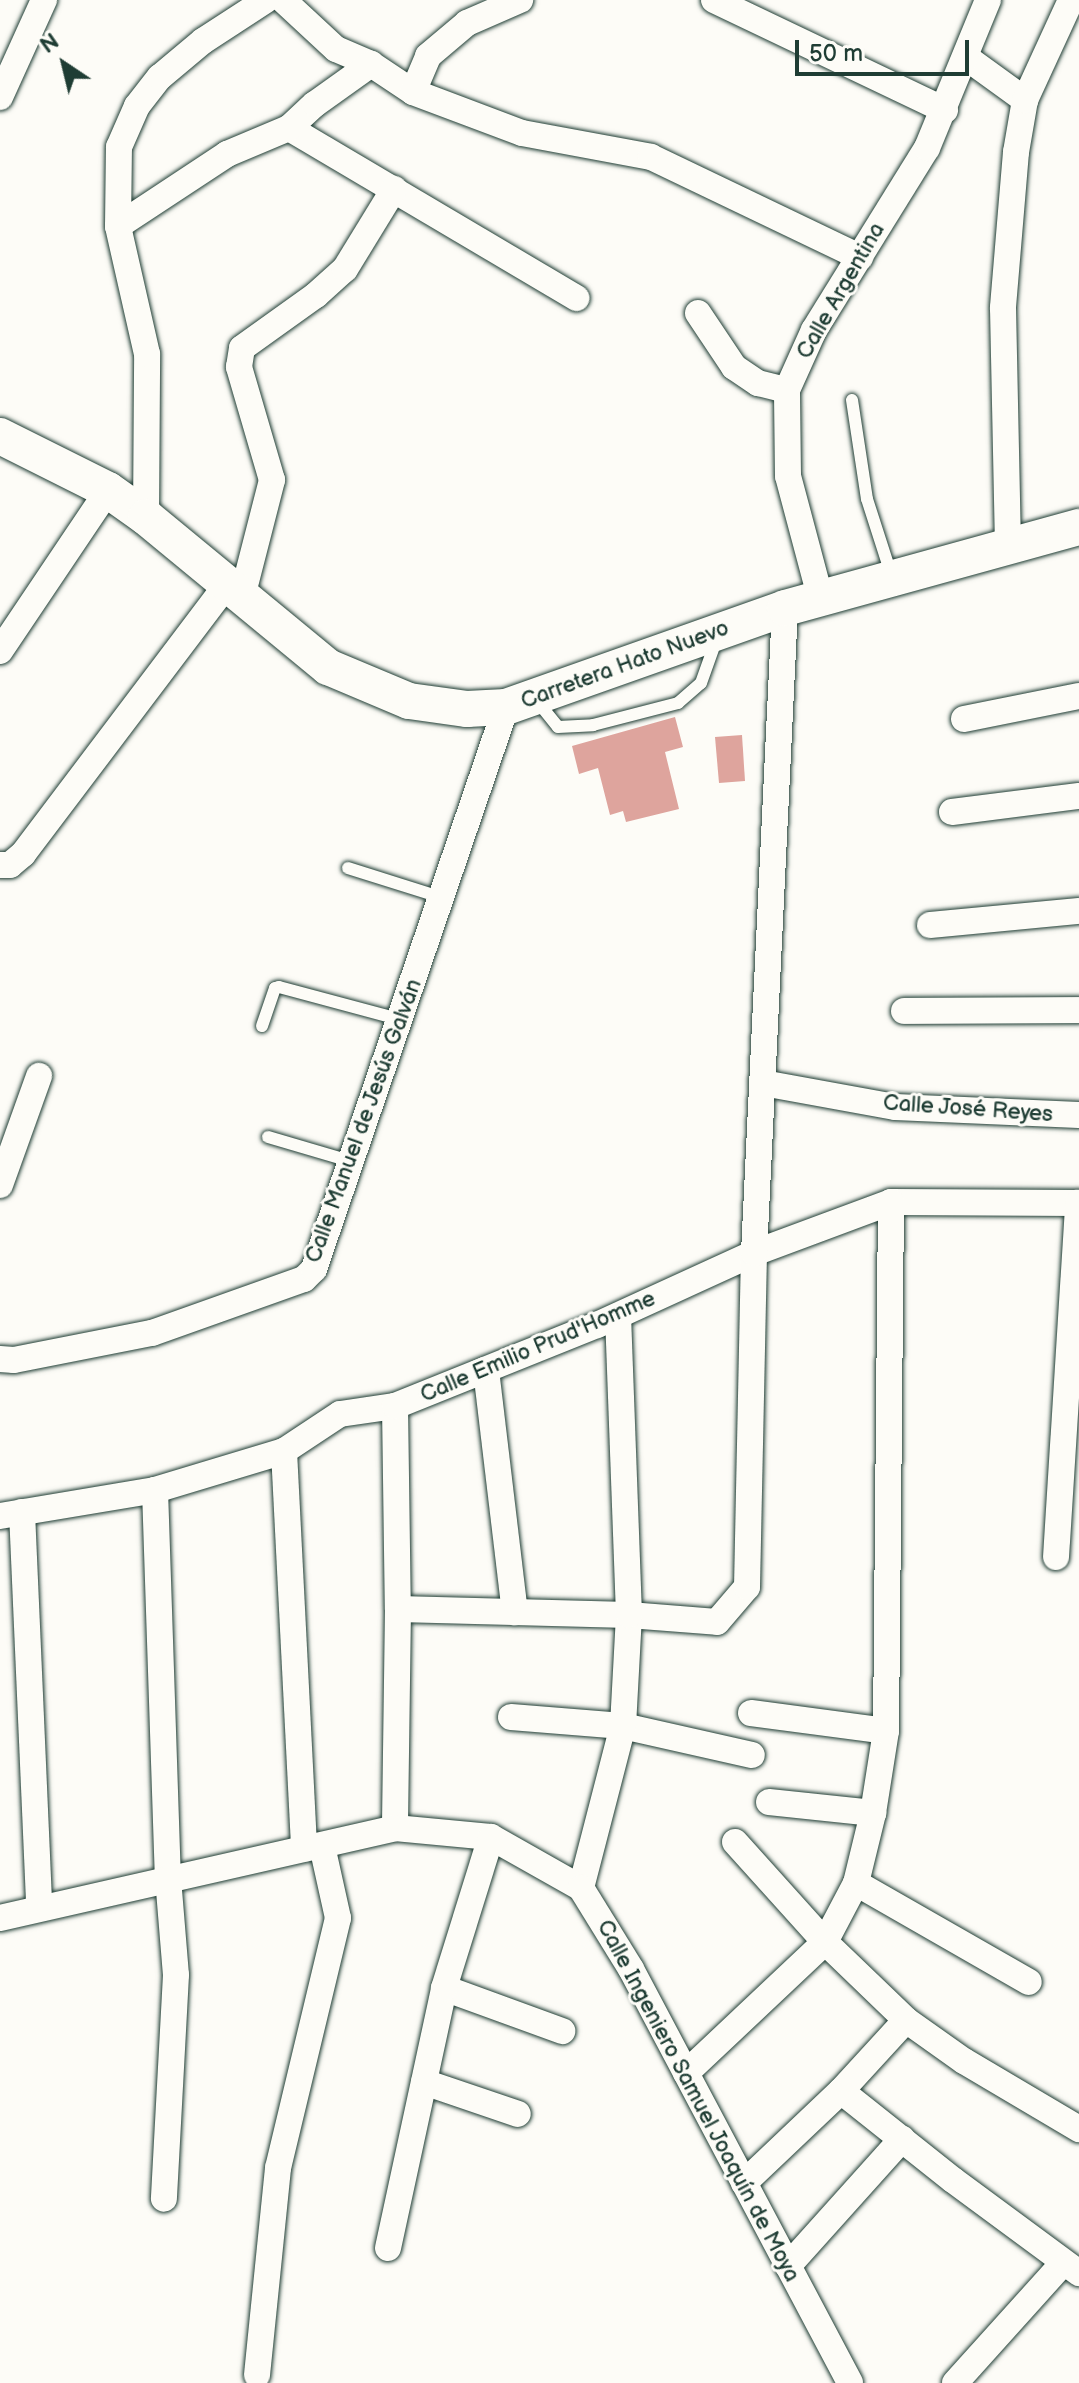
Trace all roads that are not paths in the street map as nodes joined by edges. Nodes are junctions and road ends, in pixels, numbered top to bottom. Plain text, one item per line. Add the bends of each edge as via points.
1 (44, 0) edge
2 (266, 0) edge
3 (283, 0) edge
4 (520, 0) edge
5 (714, 0) edge
6 (1071, 0) edge
7 (979, 3) edge
8 (967, 58) junction
9 (371, 64) junction
10 (413, 92) junction
11 (0, 97) edge
12 (1025, 100) junction
13 (945, 110) junction
14 (289, 128) junction
15 (394, 189) junction
16 (118, 226) junction
17 (860, 257) junction
18 (576, 298) dead end
19 (698, 313) dead end
20 (787, 390) junction
21 (852, 400) dead end
22 (0, 436) edge
23 (108, 490) junction
24 (146, 517) junction
25 (1079, 527) edge
26 (1008, 546) junction
27 (893, 580) junction
28 (234, 591) junction
29 (821, 600) junction
30 (785, 608) junction
31 (719, 630) junction
32 (0, 651) edge
33 (1079, 696) edge
34 (520, 703) junction
35 (964, 719) dead end
36 (1079, 796) edge
37 (952, 812) dead end
38 (0, 865) edge
39 (348, 868) dead end
40 (443, 898) junction
41 (1079, 911) edge
42 (930, 925) dead end
43 (1079, 1010) edge
44 (904, 1011) dead end
45 (402, 1020) junction
46 (262, 1026) dead end
47 (39, 1076) dead end
48 (763, 1083) junction
49 (1079, 1115) edge
50 (268, 1137) dead end
51 (354, 1162) junction
52 (0, 1185) edge
53 (891, 1202) junction
54 (1078, 1203) edge
55 (754, 1253) junction
56 (618, 1316) junction
57 (0, 1359) edge
58 (486, 1370) junction
59 (395, 1406) junction
60 (284, 1451) junction
61 (155, 1490) junction
62 (11, 1514) edge
63 (1056, 1557) dead end
64 (398, 1609) junction
65 (515, 1612) junction
66 (629, 1615) junction
67 (751, 1713) dead end
68 (511, 1717) dead end
69 (623, 1726) junction
70 (886, 1731) junction
71 (752, 1755) dead end
72 (769, 1802) dead end
73 (873, 1813) junction
74 (395, 1828) junction
75 (491, 1837) junction
76 (735, 1842) dead end
77 (313, 1847) junction
78 (168, 1878) junction
79 (856, 1883) junction
80 (581, 1888) junction
81 (39, 1908) junction
82 (0, 1918) edge
83 (825, 1942) junction
84 (1029, 1982) dead end
85 (444, 1988) junction
86 (906, 2020) junction
87 (562, 2031) dead end
88 (686, 2073) junction
89 (424, 2082) junction
90 (841, 2091) junction
91 (518, 2114) dead end
92 (1079, 2129) edge
93 (902, 2139) junction
94 (744, 2183) junction
95 (164, 2199) dead end
96 (388, 2248) dead end
97 (788, 2266) junction
98 (1071, 2268) edge
99 (257, 2375) dead end
100 (970, 2378) edge
101 (850, 2383) edge

1 - 11 street
2 - 16 street via 203,41 160,77 137,106 119,147
3 - 9 street via 336,49
4 - 10 street via 467,23 428,56
5 - 13 street
6 - 12 street
7 - 8 street, Calle Argentina
8 - 12 street
8 - 13 street, Calle Argentina
9 - 10 street
9 - 14 street
10 - 17 street via 522,133 651,157
12 - 26 street via 1003,308
13 - 17 street, Calle Argentina
14 - 15 street
14 - 16 street via 227,154
15 - 18 street
15 - 28 street via 345,269 242,348 239,367 272,480
16 - 24 street via 147,354
17 - 20 street, Calle Argentina via 814,330
19 - 20 street via 734,367 758,383
20 - 29 street, Calle Argentina via 788,476
21 - 27 lane via 867,499
22 - 23 main road, Carretera Hato Nuevo
23 - 24 main road, Carretera Hato Nuevo
23 - 32 street
24 - 28 main road, Carretera Hato Nuevo
25 - 26 main road, Carretera Hato Nuevo
26 - 27 main road, Carretera Hato Nuevo
27 - 29 main road, Carretera Hato Nuevo
28 - 34 main road, Carretera Hato Nuevo via 328,667 376,690 409,701 467,709
28 - 38 street via 23,854 10,865
29 - 30 main road, Carretera Hato Nuevo
30 - 31 main road, Carretera Hato Nuevo
30 - 48 street
31 - 34 main road, Carretera Hato Nuevo
31 - 34 lane via 701,683 678,703 593,725 558,727
33 - 35 street
34 - 40 street, Calle Manuel de Jesús Galván
36 - 37 street
39 - 40 lane
40 - 45 street, Calle Manuel de Jesús Galván
41 - 42 street
43 - 44 street
45 - 46 lane via 279,987
45 - 51 street, Calle Manuel de Jesús Galván
47 - 52 street
48 - 49 street, Calle José Reyes via 895,1107
48 - 55 street
50 - 51 lane
51 - 57 street, Calle Manuel de Jesús Galván via 314,1269 304,1279 152,1333
53 - 54 street, Calle Emilio Prud'Homme
53 - 55 street, Calle Emilio Prud'Homme
53 - 70 street
54 - 63 street
55 - 56 street, Calle Emilio Prud'Homme
55 - 66 street via 747,1587 717,1622
56 - 58 street, Calle Emilio Prud'Homme
56 - 66 street
58 - 59 street, Calle Emilio Prud'Homme
58 - 65 street
59 - 60 street, Calle Emilio Prud'Homme via 340,1414
59 - 64 street
60 - 61 street, Calle Emilio Prud'Homme
60 - 77 street
61 - 62 street, Calle Emilio Prud'Homme
61 - 78 street
62 - 81 street
64 - 65 street
64 - 74 street
65 - 66 street
66 - 69 street
67 - 70 street
68 - 69 street
69 - 71 street
69 - 80 street
70 - 73 street
72 - 73 street
73 - 79 street
74 - 75 street, Calle Ingeniero Samuel Joaquín de Moya
74 - 77 street, Calle Ingeniero Samuel Joaquín de Moya
75 - 80 street, Calle Ingeniero Samuel Joaquín de Moya
75 - 85 street
76 - 83 street
77 - 78 street, Calle Ingeniero Samuel Joaquín de Moya
77 - 99 street via 338,1918 278,2168
78 - 81 street, Calle Ingeniero Samuel Joaquín de Moya
78 - 95 street via 176,1975
79 - 83 street
79 - 84 street
80 - 88 street, Calle Ingeniero Samuel Joaquín de Moya
81 - 82 street, Calle Ingeniero Samuel Joaquín de Moya
83 - 86 street
83 - 88 street
85 - 87 street
85 - 89 street
86 - 90 street
86 - 92 street
88 - 94 street, Calle Ingeniero Samuel Joaquín de Moya
89 - 91 street
89 - 96 street
90 - 93 street
90 - 94 street
93 - 97 street
93 - 98 street
94 - 97 street, Calle Ingeniero Samuel Joaquín de Moya
97 - 101 street, Calle Ingeniero Samuel Joaquín de Moya
98 - 100 street

